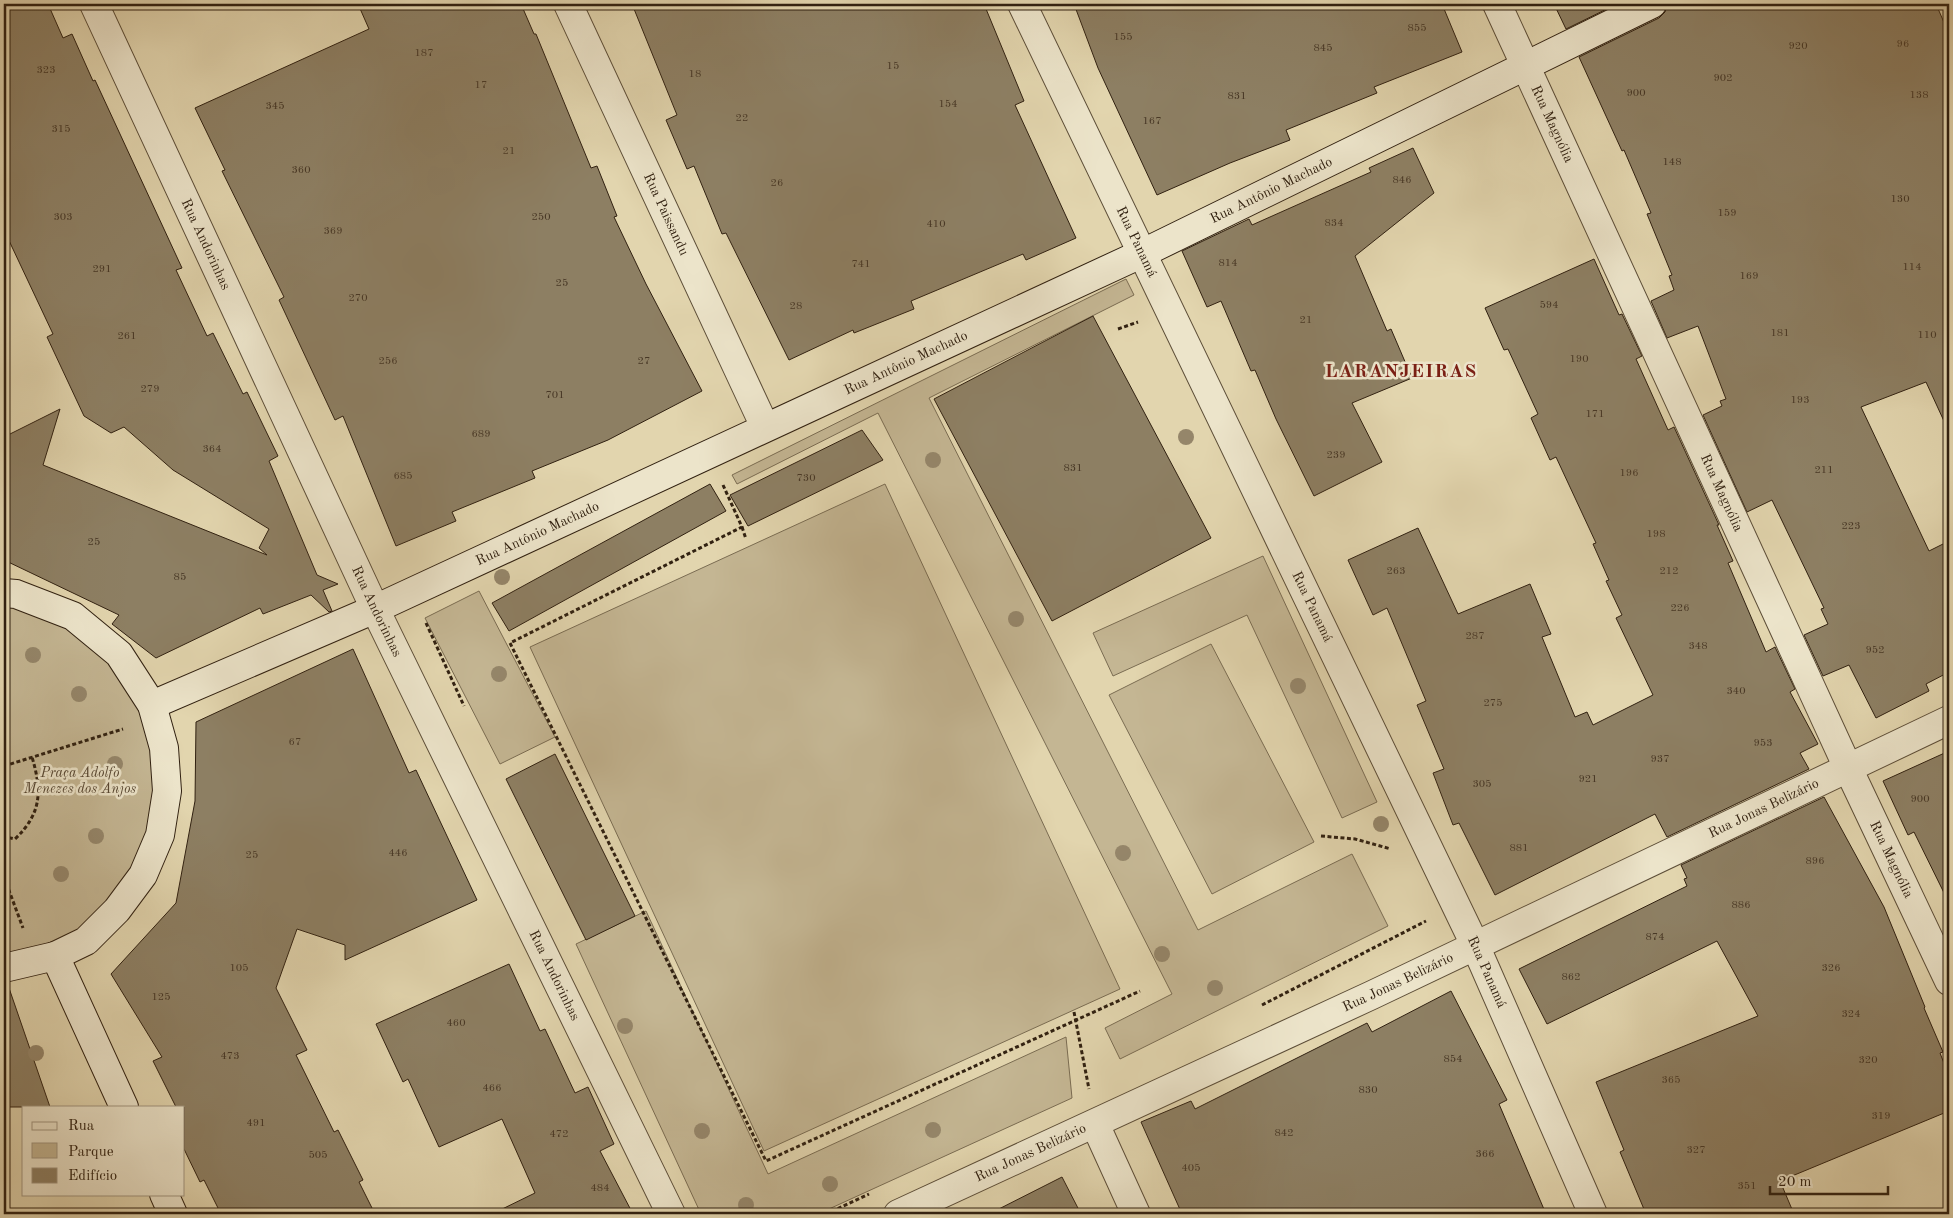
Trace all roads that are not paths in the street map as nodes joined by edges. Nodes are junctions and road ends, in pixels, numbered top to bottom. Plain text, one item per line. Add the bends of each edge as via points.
1 (94, 4) edge
2 (568, 4) edge
3 (1022, 4) edge
4 (1497, 4) edge
5 (1652, 4) edge
6 (1524, 66) junction
7 (1143, 253) junction
8 (765, 427) junction
9 (4, 593) edge
10 (375, 609) junction
11 (152, 705) junction
12 (1949, 720) edge
13 (1848, 768) junction
14 (1475, 945) junction
15 (54, 956) junction
16 (4, 968) edge
17 (1949, 980) edge
18 (124, 1106) edge
19 (1095, 1124) junction
20 (165, 1196) edge
21 (173, 1214) edge
22 (671, 1214) edge
23 (898, 1214) edge
24 (1136, 1214) edge
25 (1593, 1214) edge

1 - 10 street, Rua Andorinhas
2 - 8 street, Rua Paissandu
3 - 7 street, Rua Panamá
4 - 6 street, Rua Magnólia
5 - 6 street, Rua Antônio Machado
6 - 7 street, Rua Antônio Machado
6 - 13 street, Rua Magnólia
7 - 8 street, Rua Antônio Machado
7 - 14 street, Rua Panamá
8 - 10 street, Rua Antônio Machado
9 - 11 street via 16,594 73,616 119,654
10 - 11 street, Rua Antônio Machado
10 - 22 street, Rua Andorinhas
11 - 15 street via 164,748 167,791 160,835 143,875 117,910 86,941
12 - 13 street, Rua Jonas Belizário
13 - 14 street, Rua Jonas Belizário
13 - 17 street, Rua Magnólia
14 - 19 street, Rua Jonas Belizário
14 - 25 street, Rua Panamá
15 - 16 street
15 - 18 street
19 - 23 street, Rua Jonas Belizário
19 - 24 street
20 - 21 street

